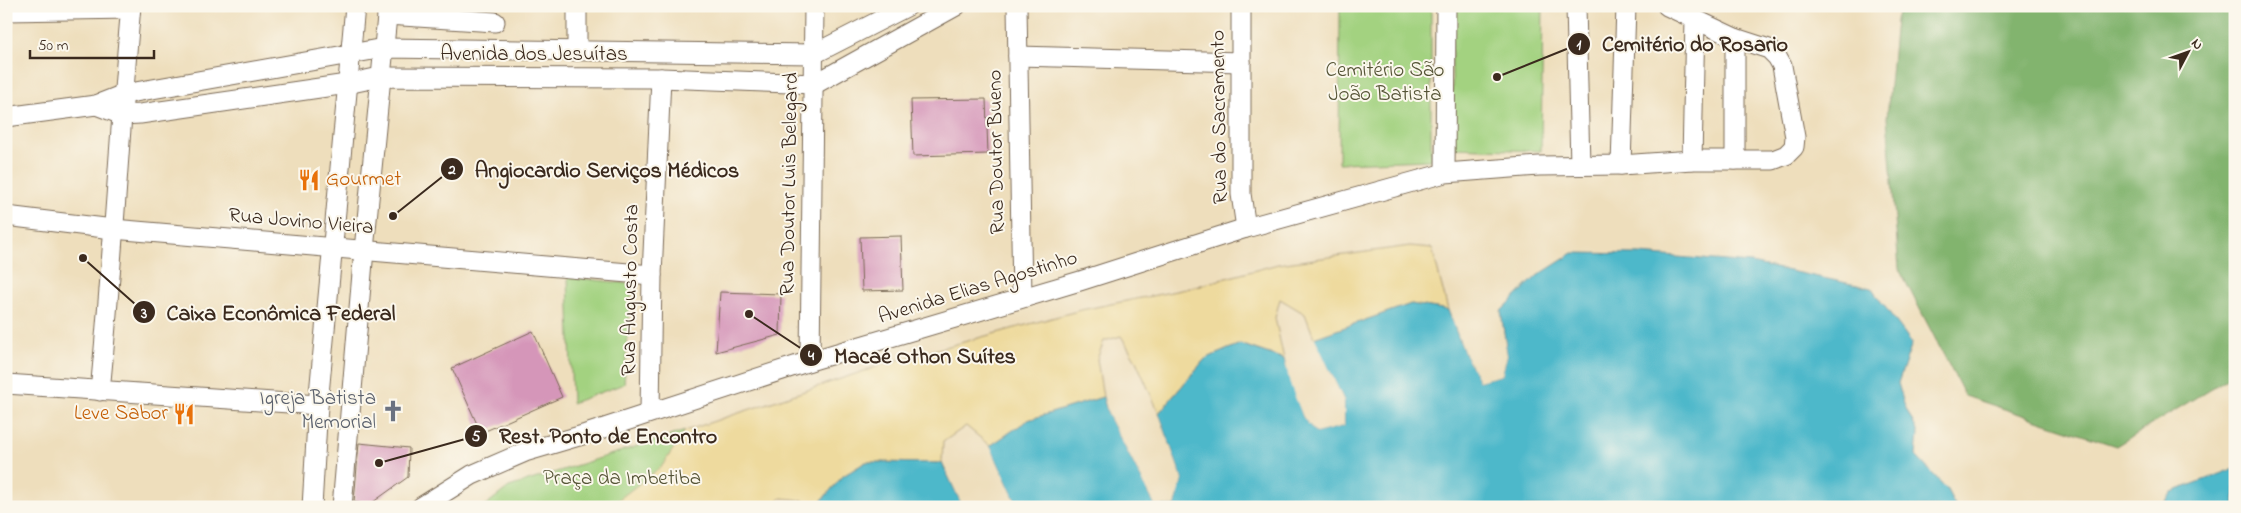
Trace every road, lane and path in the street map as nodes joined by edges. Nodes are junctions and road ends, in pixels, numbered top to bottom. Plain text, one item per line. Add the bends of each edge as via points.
1 (355, 6) edge
2 (577, 6) edge
3 (814, 6) edge
4 (908, 6) edge
5 (956, 6) edge
6 (1017, 6) edge
7 (1242, 6) edge
8 (1446, 6) edge
9 (1576, 6) edge
10 (1626, 6) edge
11 (1667, 6) edge
12 (131, 8) edge
13 (6, 11) edge
14 (388, 11) edge
15 (1695, 19) junction
16 (495, 22) dead end
17 (1735, 38) junction
18 (384, 48) junction
19 (577, 51) junction
20 (350, 54) junction
21 (814, 54) junction
22 (1018, 56) junction
23 (1241, 62) junction
24 (380, 77) junction
25 (661, 78) junction
26 (347, 84) junction
27 (815, 84) junction
28 (124, 94) junction
29 (96, 105) junction
30 (122, 115) junction
31 (6, 117) edge
32 (1692, 160) junction
33 (1736, 160) junction
34 (1580, 165) junction
35 (1621, 165) junction
36 (1445, 173) junction
37 (6, 216) edge
38 (1246, 228) junction
39 (113, 229) junction
40 (332, 248) junction
41 (364, 250) junction
42 (652, 275) junction
43 (1022, 297) junction
44 (810, 361) junction
45 (6, 384) edge
46 (100, 392) junction
47 (318, 404) junction
48 (650, 412) junction
49 (312, 507) edge
50 (342, 507) edge
51 (421, 507) edge

1 - 20 street
2 - 19 street
3 - 21 street, Rua Doutor Luis Belegard
4 - 21 street, Avenida dos Jesuítas
5 - 27 street
6 - 22 street, Rua Doutor Bueno
7 - 23 street, Rua do Sacramento
8 - 36 street
9 - 34 street
10 - 35 street
11 - 15 street
12 - 13 street
12 - 28 street
14 - 16 street
14 - 18 street
15 - 17 street
15 - 32 street
17 - 33 street
17 - 33 street, Avenida Elias Agostinho via 1769,49 1777,57 1782,66 1795,137 1794,147 1786,155 1773,160
18 - 19 street, Avenida dos Jesuítas
18 - 20 street, Avenida dos Jesuítas
18 - 24 street
19 - 21 street, Avenida dos Jesuítas
20 - 26 street
20 - 28 street, Avenida dos Jesuítas
21 - 27 street, Rua Doutor Luis Belegard
22 - 23 street
22 - 43 street, Rua Doutor Bueno
23 - 38 street, Rua do Sacramento via 1241,194
24 - 25 street, Avenida dos Jesuítas
24 - 26 street, Avenida dos Jesuítas
24 - 41 street
25 - 27 street, Avenida dos Jesuítas
25 - 42 street, Rua Augusto Costa
26 - 30 street, Avenida dos Jesuítas
26 - 40 street
27 - 44 street, Rua Doutor Luis Belegard
28 - 29 street, Avenida dos Jesuítas
28 - 30 street
29 - 30 street, Avenida dos Jesuítas
29 - 31 street, Avenida dos Jesuítas
30 - 39 street
32 - 33 street, Avenida Elias Agostinho
32 - 35 street, Avenida Elias Agostinho
34 - 35 street, Avenida Elias Agostinho
34 - 36 street, Avenida Elias Agostinho
36 - 38 street, Avenida Elias Agostinho
37 - 39 street, Rua Jovino Vieira
38 - 43 street, Avenida Elias Agostinho
39 - 40 street, Rua Jovino Vieira
39 - 46 street
40 - 41 street, Rua Jovino Vieira
40 - 47 street
41 - 42 street, Rua Jovino Vieira
41 - 50 street
42 - 48 street, Rua Augusto Costa
43 - 44 street, Avenida Elias Agostinho
44 - 48 street, Avenida Elias Agostinho
45 - 46 street
46 - 47 street
47 - 49 street
48 - 51 street, Avenida Elias Agostinho via 525,452 472,475

